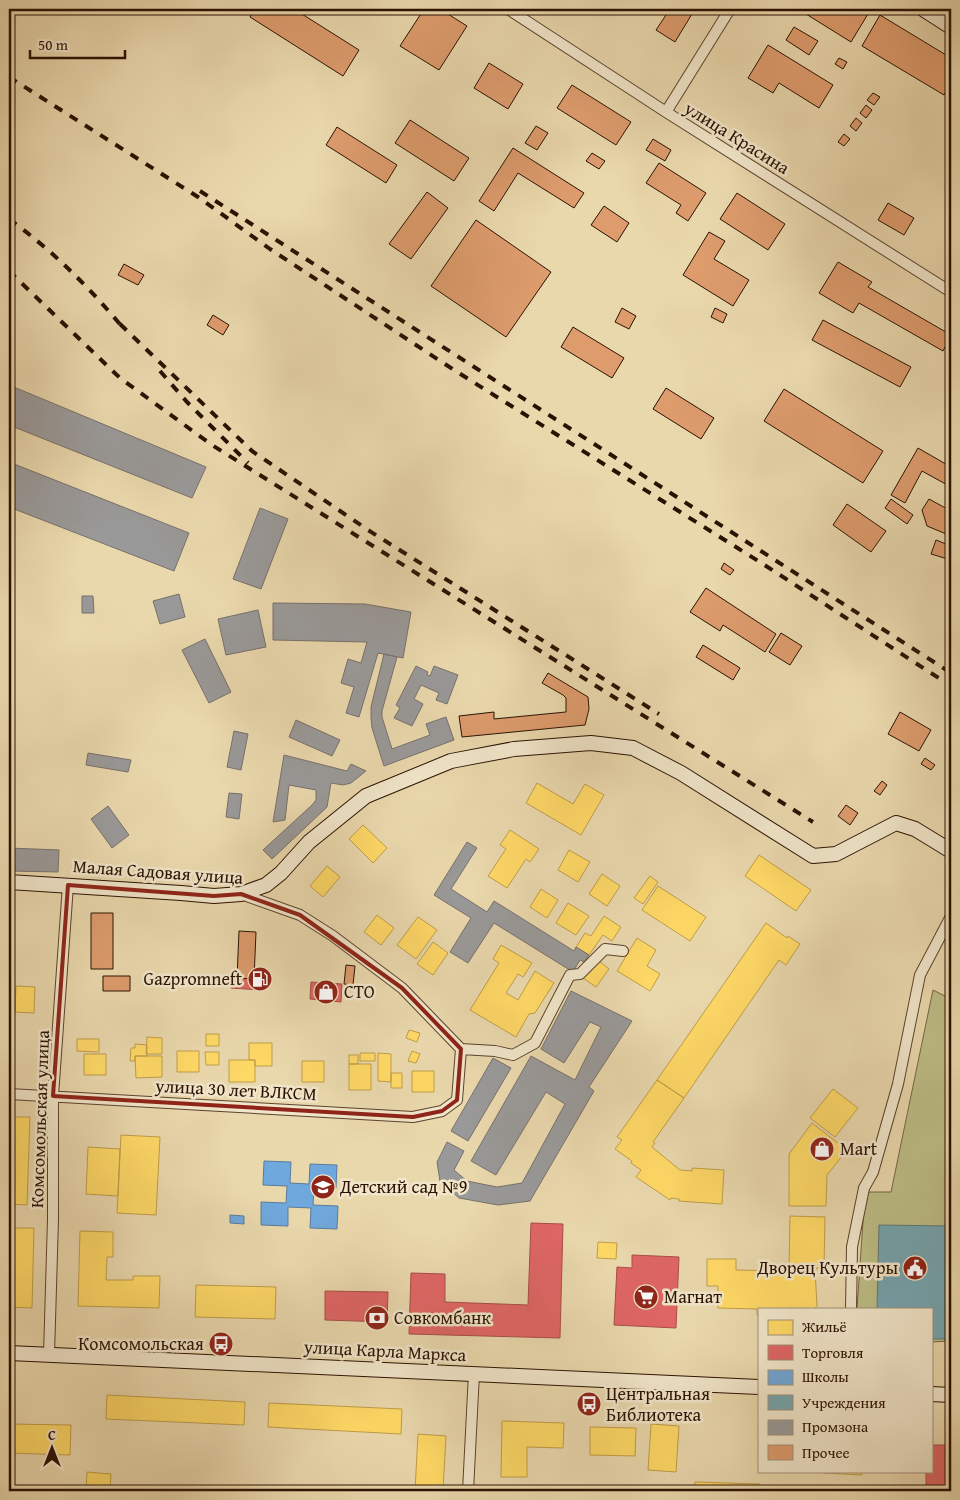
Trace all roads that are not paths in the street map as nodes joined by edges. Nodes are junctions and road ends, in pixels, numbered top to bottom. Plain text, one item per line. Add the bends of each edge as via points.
1 (508, 9) edge
2 (730, 9) edge
3 (923, 9) edge
4 (951, 26) edge
5 (666, 112) junction
6 (951, 292) edge
7 (951, 851) edge
8 (9, 882) edge
9 (68, 885) junction
10 (241, 894) junction
11 (951, 916) edge
12 (623, 951) dead end
13 (461, 1049) junction
14 (9, 1094) edge
15 (53, 1096) junction
16 (851, 1308) edge
17 (9, 1353) edge
18 (49, 1355) junction
19 (474, 1373) junction
20 (758, 1387) edge
21 (932, 1394) edge
22 (951, 1395) edge
23 (468, 1491) edge

1 - 5 street, улица Красина
2 - 5 street
3 - 4 street
5 - 6 street, улица Красина
7 - 10 street via 916,829 896,823 836,854 813,856 681,773 633,748 591,743 514,749 451,761 366,796 309,842 266,885
8 - 9 street, Малая Садовая улица
9 - 10 street, Малая Садовая улица via 214,896
9 - 15 street, Комсомольская улица
10 - 13 street, Малая Садовая улица via 300,915 333,936 402,988
11 - 16 street via 920,975 898,1084 873,1172 864,1188 852,1247
12 - 13 street via 604,949 580,974 570,975 535,1043 513,1055
13 - 15 street, улица 30 лет ВЛКСМ via 457,1100 442,1111 413,1117
14 - 15 street, улица 30 лет ВЛКСМ
15 - 18 street, Комсомольская улица
17 - 18 street, улица Карла Маркса
18 - 19 street, улица Карла Маркса
19 - 20 street, улица Карла Маркса
19 - 23 street
21 - 22 street

